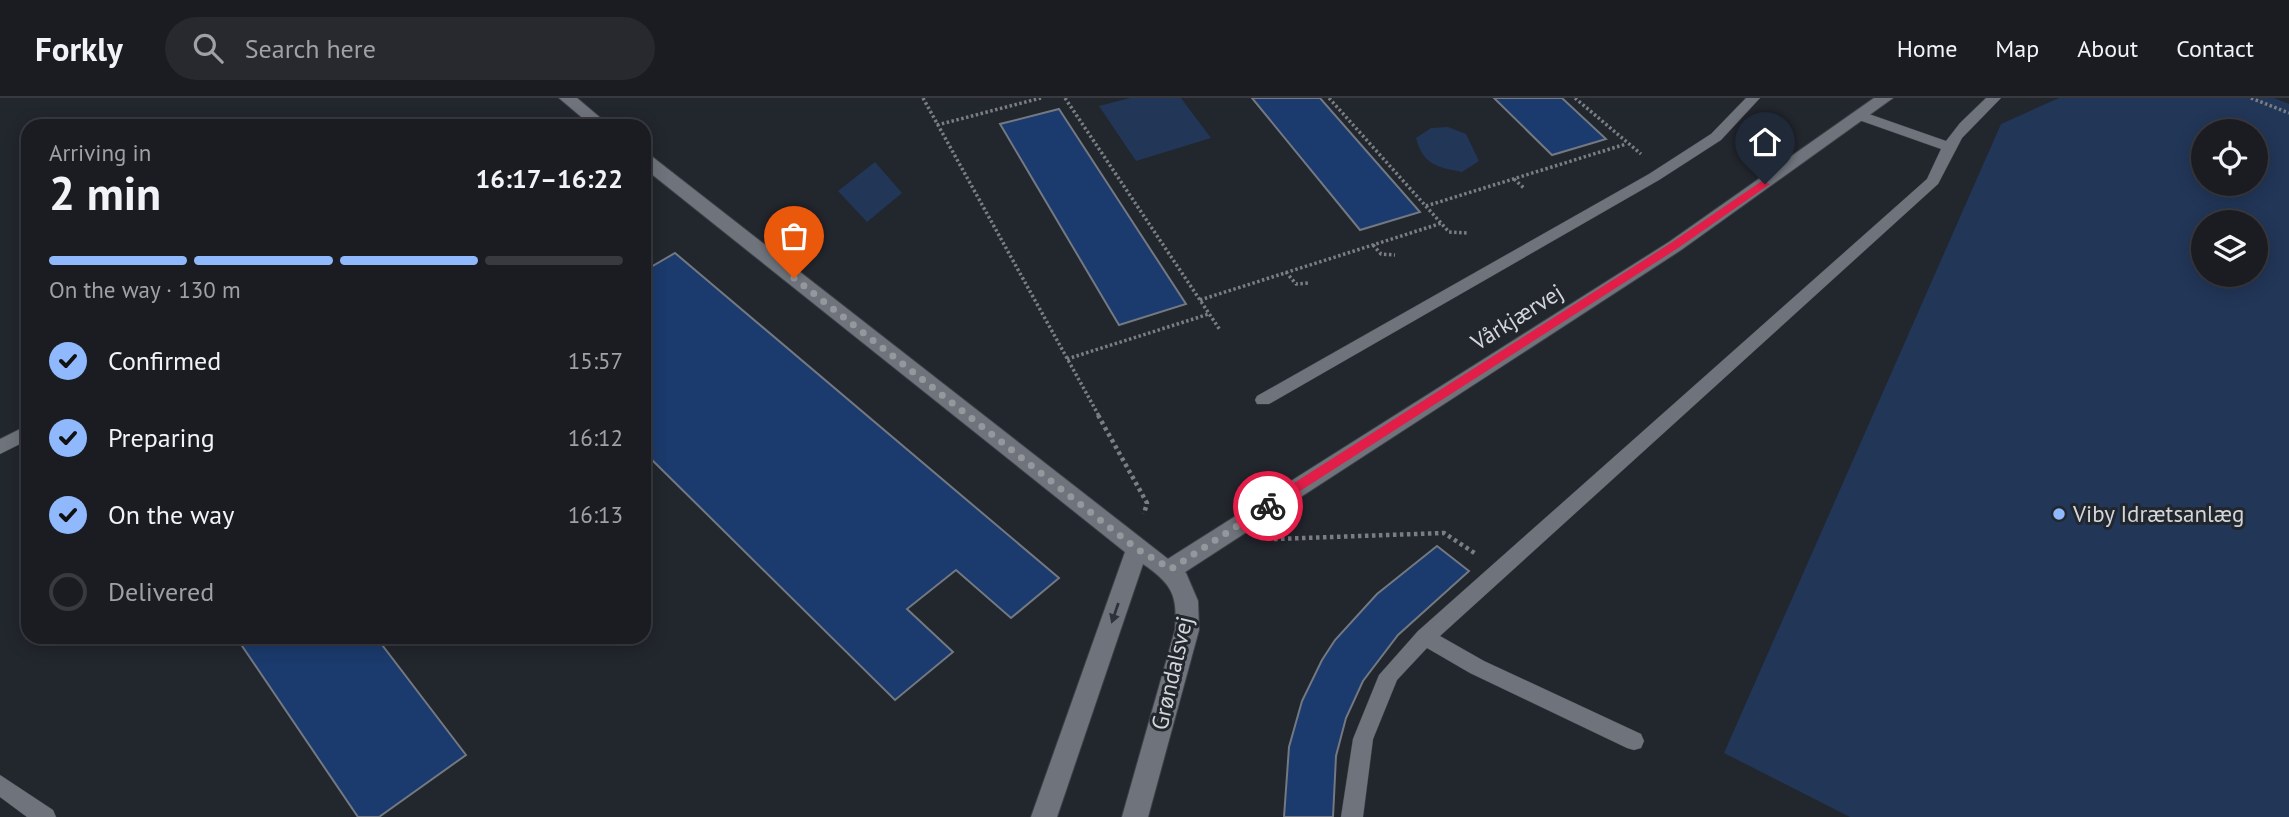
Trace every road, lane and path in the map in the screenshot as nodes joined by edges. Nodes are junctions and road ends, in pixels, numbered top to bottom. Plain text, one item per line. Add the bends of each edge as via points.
1 (567, 98) edge
2 (922, 98) edge
3 (1041, 98) edge
4 (1065, 98) edge
5 (1329, 98) edge
6 (1575, 98) edge
7 (1753, 98) edge
8 (1885, 98) edge
9 (1994, 98) edge
10 (2251, 98) edge
11 (2289, 113) edge
12 (1861, 116) junction
13 (593, 119) edge
14 (937, 125) junction
15 (1626, 144) junction
16 (1947, 146) junction
17 (651, 165) edge
18 (1667, 169) junction
19 (1514, 179) junction
20 (1525, 190) dead end
21 (1426, 206) junction
22 (1442, 223) junction
23 (1467, 233) dead end
24 (1373, 245) junction
25 (1395, 254) dead end
26 (1286, 272) junction
27 (1309, 283) dead end
28 (1200, 300) junction
29 (1209, 314) junction
30 (1220, 330) dead end
31 (1067, 359) junction
32 (1263, 400) dead end
33 (21, 436) edge
34 (0, 447) edge
35 (1444, 533) dead end
36 (1278, 540) dead end
37 (1137, 549) junction
38 (1171, 569) junction
39 (1425, 637) junction
40 (1634, 741) dead end
41 (0, 785) edge
42 (45, 817) edge
43 (1044, 817) edge
44 (1135, 817) edge
45 (1352, 817) edge

1 - 13 street
2 - 14 path
3 - 14 path
4 - 28 path
5 - 21 path
6 - 15 path
7 - 18 lane via 1716,137
8 - 12 street, Vårkjærvej
9 - 16 lane via 1971,116
10 - 11 path
12 - 16 lane
12 - 38 street, Vårkjærvej via 1675,246
14 - 31 path
15 - 18 path
15 - 19 path
16 - 39 lane via 1933,181
17 - 37 street
18 - 32 lane
19 - 20 path
19 - 21 path
21 - 22 path
22 - 23 path via 1449,232
22 - 24 path
24 - 25 path via 1381,254
24 - 26 path
26 - 27 path via 1296,284
26 - 28 path
28 - 29 path
29 - 30 path
29 - 31 path
31 - 37 path via 1147,503
33 - 34 lane
35 - 36 path
37 - 38 street
37 -> 43 street
38 - 44 street, Grøndalsvej via 1186,593 1187,631
39 - 40 lane via 1477,667
39 - 45 lane via 1389,675 1363,739
41 - 42 lane

